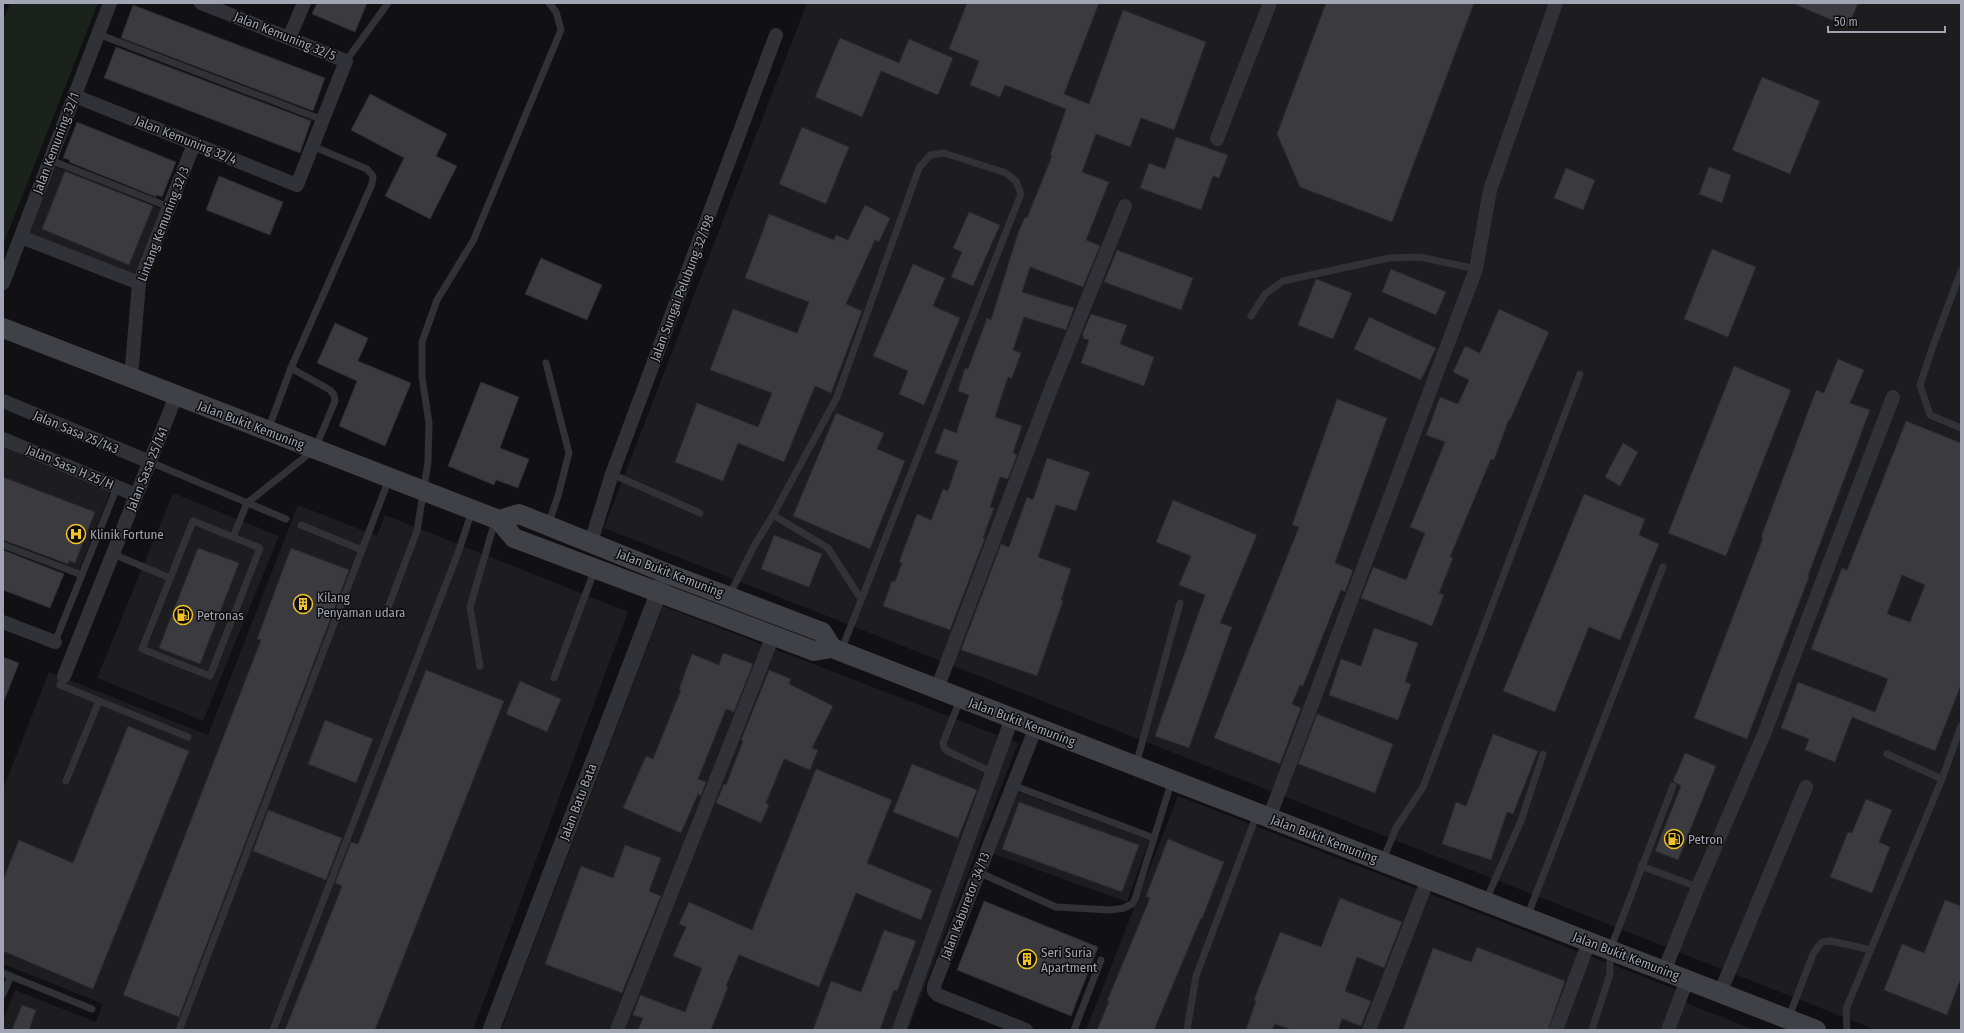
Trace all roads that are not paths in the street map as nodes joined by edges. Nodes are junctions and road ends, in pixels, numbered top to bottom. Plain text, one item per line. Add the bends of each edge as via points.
1 (110, 3) edge
2 (201, 3) edge
3 (304, 3) edge
4 (388, 3) edge
5 (549, 3) edge
6 (1270, 3) edge
7 (1556, 3) edge
8 (98, 34) junction
9 (776, 35) dead end
10 (289, 38) junction
11 (346, 61) junction
12 (75, 96) junction
13 (323, 120) junction
14 (1218, 139) dead end
15 (194, 144) junction
16 (312, 146) junction
17 (50, 160) junction
18 (1125, 206) dead end
19 (169, 207) junction
20 (21, 237) junction
21 (1476, 269) junction
22 (1961, 271) edge
23 (139, 283) junction
24 (3, 284) edge
25 (1251, 316) dead end
26 (3, 328) edge
27 (546, 363) dead end
28 (291, 368) junction
29 (1580, 374) dead end
30 (131, 378) junction
31 (176, 396) junction
32 (1893, 397) dead end
33 (3, 401) edge
34 (1961, 428) edge
35 (268, 431) junction
36 (3, 439) edge
37 (315, 449) junction
38 (150, 462) junction
39 (612, 474) junction
40 (390, 478) junction
41 (116, 487) junction
42 (423, 491) junction
43 (136, 495) junction
44 (247, 503) junction
45 (473, 510) junction
46 (700, 513) dead end
47 (772, 516) junction
48 (286, 519) dead end
49 (498, 520) junction
50 (301, 525) dead end
51 (547, 526) junction
52 (233, 537) junction
53 (591, 542) junction
54 (3, 544) edge
55 (362, 550) junction
56 (113, 554) junction
57 (1663, 567) dead end
58 (595, 569) junction
59 (666, 573) junction
60 (82, 576) junction
61 (170, 578) junction
62 (658, 592) junction
63 (729, 596) junction
64 (861, 599) junction
65 (1180, 603) dead end
66 (389, 605) dead end
67 (3, 622) edge
68 (773, 636) junction
69 (55, 642) joint
70 (837, 650) junction
71 (480, 666) dead end
72 (64, 676) joint
73 (554, 678) dead end
74 (937, 689) junction
75 (960, 698) junction
76 (99, 701) junction
77 (1012, 718) junction
78 (1961, 726) edge
79 (1036, 727) junction
80 (188, 737) dead end
81 (1543, 754) dead end
82 (1887, 754) dead end
83 (1136, 766) junction
84 (992, 772) junction
85 (1942, 779) junction
86 (1172, 780) junction
87 (66, 781) dead end
88 (1012, 785) junction
89 (1673, 786) dead end
90 (1806, 787) dead end
91 (1263, 816) junction
92 (1154, 838) junction
93 (1382, 862) junction
94 (1641, 866) junction
95 (978, 872) junction
96 (1428, 879) junction
97 (1698, 887) junction
98 (1485, 902) junction
99 (1527, 918) junction
100 (1589, 942) junction
101 (1610, 950) junction
102 (1871, 950) junction
103 (1101, 960) dead end
104 (1664, 971) junction
105 (3, 972) edge
106 (11, 976) junction
107 (1687, 980) junction
108 (1720, 993) junction
109 (3, 994) edge
110 (92, 1009) dead end
111 (1788, 1019) junction
112 (1000, 1025) edge
113 (180, 1028) dead end
114 (273, 1030) edge
115 (490, 1030) edge
116 (617, 1030) edge
117 (899, 1030) edge
118 (1026, 1030) edge
119 (1074, 1030) edge
120 (1187, 1030) edge
121 (1369, 1030) edge
122 (1556, 1030) edge
123 (1592, 1030) edge
124 (1668, 1030) edge
125 (1816, 1030) edge
126 (1847, 1030) edge

1 - 8 street, Jalan Kemuning 32/1
2 - 10 street, Jalan Kemuning 32/5
3 - 10 street
4 - 11 lane
5 - 42 lane via 556,12 561,30 473,241 437,300 422,342 422,377 429,423 428,462
6 - 14 street
7 - 21 street via 1490,190
8 - 12 street, Jalan Kemuning 32/1
8 - 13 lane
9 - 39 street, Jalan Sungai Pelubung 32/198
10 - 11 street, Jalan Kemuning 32/5
11 - 13 street
12 - 15 street, Jalan Kemuning 32/4
12 - 17 street, Jalan Kemuning 32/1
13 - 16 street
15 - 16 street, Jalan Kemuning 32/4 via 297,184
15 - 19 street, Lintang Kemuning 32/3
16 - 28 lane via 367,169 373,176 372,184
17 - 19 lane
17 - 20 street, Jalan Kemuning 32/1
18 - 74 street via 1049,394
19 - 23 street, Lintang Kemuning 32/3
20 - 23 street
20 - 24 street, Jalan Kemuning 32/1
21 - 25 lane via 1420,257 1389,258 1283,281 1265,294
21 - 91 street
22 - 34 lane via 1920,385 1930,415
23 - 30 street, Lintang Kemuning 32/3
26 - 30 main road, Jalan Bukit Kemuning
27 - 51 lane via 568,453 558,496
28 - 35 lane
28 - 37 lane via 330,390 334,395
29 - 93 lane via 1423,787 1396,828
30 - 31 main road, Jalan Bukit Kemuning
31 - 35 main road, Jalan Bukit Kemuning
31 - 38 street, Jalan Sasa 25/141
32 - 97 street via 1764,734
33 - 38 street, Jalan Sasa 25/143
35 - 37 main road, Jalan Bukit Kemuning
36 - 41 street, Jalan Sasa H 25/H
37 - 40 main road, Jalan Bukit Kemuning
37 - 44 lane
38 - 43 street, Jalan Sasa 25/141
38 - 44 lane
39 - 46 lane
39 - 53 street, Jalan Sungai Pelubung 32/198
40 - 42 main road, Jalan Bukit Kemuning
40 - 55 lane
41 - 43 street, Jalan Sasa H 25/H
41 - 60 lane
42 - 45 main road, Jalan Bukit Kemuning
42 - 66 lane via 417,531
43 - 56 street, Jalan Sasa 25/141
44 - 48 lane
44 - 52 lane
45 - 49 main road, Jalan Bukit Kemuning
45 - 114 lane
47 - 63 lane
47 - 64 lane via 828,548
47 - 64 lane via 837,397 919,168 930,155 944,153 1006,174 1016,181 1021,194
49 - 51 main road, Jalan Bukit Kemuning via 519,514
49 - 58 main road, Jalan Bukit Kemuning via 514,538
49 - 71 lane via 470,607
50 - 55 lane
51 - 53 main road, Jalan Bukit Kemuning
52 - 61 lane via 193,521
52 - 61 lane via 260,548 210,676 142,649
53 - 59 main road, Jalan Bukit Kemuning
54 - 60 lane
55 - 113 lane
56 - 61 lane
56 - 72 street, Jalan Sasa 25/141
57 - 99 lane
58 - 62 main road, Jalan Bukit Kemuning
58 - 73 lane
59 - 62 street, Jalan Batu Bata
59 - 63 main road, Jalan Bukit Kemuning
60 - 69 lane
62 - 68 main road, Jalan Bukit Kemuning
62 - 115 street, Jalan Batu Bata
63 - 70 main road, Jalan Bukit Kemuning via 822,632
64 - 70 lane
65 - 83 lane
67 - 69 street
68 - 70 main road, Jalan Bukit Kemuning via 814,652
68 - 116 street
70 - 74 main road, Jalan Bukit Kemuning
72 - 76 lane via 60,685
74 - 75 main road, Jalan Bukit Kemuning
75 - 77 main road, Jalan Bukit Kemuning
75 - 84 lane via 943,743 944,748
76 - 80 lane
76 - 87 lane
77 - 79 main road, Jalan Bukit Kemuning
77 - 84 street
78 - 85 lane
79 - 83 main road, Jalan Bukit Kemuning
79 - 88 street, Jalan Kaburetor 34/13
81 - 98 lane via 1521,820
82 - 85 lane
83 - 86 main road, Jalan Bukit Kemuning
84 - 117 street
85 - 102 lane
86 - 91 main road, Jalan Bukit Kemuning
86 - 92 lane
88 - 92 lane
88 - 95 street, Jalan Kaburetor 34/13
89 - 94 lane
90 - 108 street
91 - 93 main road, Jalan Bukit Kemuning
91 - 120 lane via 1196,976
92 - 95 lane via 1132,904 1124,908 1111,910 1056,907
93 - 96 main road, Jalan Bukit Kemuning
94 - 97 lane
94 - 101 lane
95 - 112 street, Jalan Kaburetor 34/13 via 934,991
96 - 98 main road, Jalan Bukit Kemuning
96 - 121 street
97 - 104 street
98 - 99 main road, Jalan Bukit Kemuning
99 - 100 main road, Jalan Bukit Kemuning
100 - 101 main road, Jalan Bukit Kemuning
100 - 122 street
101 - 104 main road, Jalan Bukit Kemuning
101 - 123 lane via 1610,974
102 - 111 lane via 1831,941 1822,942 1814,952
102 - 126 lane via 1846,1009
103 - 119 lane
104 - 107 main road, Jalan Bukit Kemuning
105 - 106 lane
106 - 109 lane
106 - 110 lane
107 - 108 main road, Jalan Bukit Kemuning
107 - 124 street
108 - 111 main road, Jalan Bukit Kemuning
111 - 125 main road, Jalan Bukit Kemuning
112 - 118 street, Jalan Kaburetor 34/13

